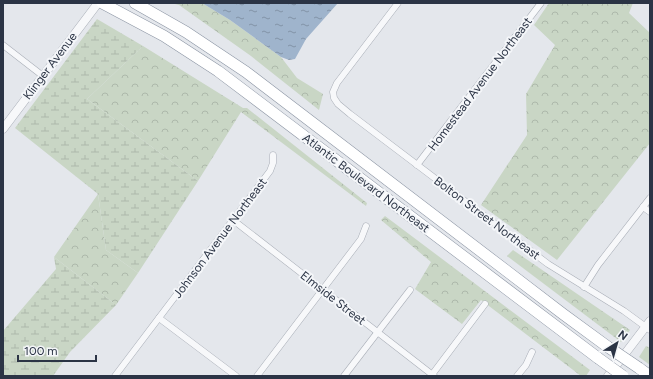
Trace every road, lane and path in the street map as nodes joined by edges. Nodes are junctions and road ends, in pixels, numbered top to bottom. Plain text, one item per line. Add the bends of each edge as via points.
1 (98, 3) edge
2 (102, 3) edge
3 (135, 3) edge
4 (398, 3) edge
5 (541, 3) edge
6 (3, 45) edge
7 (43, 76) junction
8 (3, 129) edge
9 (273, 155) dead end
10 (417, 165) junction
11 (650, 198) edge
12 (643, 207) junction
13 (650, 212) edge
14 (233, 220) junction
15 (366, 226) dead end
16 (584, 287) junction
17 (323, 290) junction
18 (410, 290) dead end
19 (485, 304) dead end
20 (159, 318) junction
21 (649, 326) edge
22 (377, 332) junction
23 (532, 352) dead end
24 (432, 375) edge
25 (115, 376) edge
26 (236, 376) edge
27 (257, 376) edge
28 (344, 376) edge
29 (517, 376) edge
30 (608, 376) edge
31 (623, 376) edge
32 (650, 376) edge

1 - 7 street, Klinger Avenue
2 - 31 highway, Atlantic Boulevard Northeast, bridge via 164,36 218,71 561,332
3 - 32 highway, Atlantic Boulevard Northeast, bridge via 186,32 246,72 554,307
4 - 10 street, Bolton Street Northeast via 337,83 333,94 341,106
5 - 10 street, Homestead Avenue Northeast
6 - 7 street
7 - 8 street, Klinger Avenue
9 - 14 street, Johnson Avenue Northeast via 270,172
10 - 16 street, Bolton Street Northeast via 548,264
11 - 12 street
12 - 13 street
12 - 16 street
14 - 17 street, Elmside Street
14 - 20 street, Johnson Avenue Northeast
15 - 17 street via 361,239
16 - 21 street, Bolton Street Northeast
17 - 22 street, Elmside Street
17 - 27 street
18 - 22 street
19 - 24 street
20 - 25 street, Johnson Avenue Northeast
20 - 26 street
21 - 30 street
22 - 24 street, Elmside Street
22 - 28 street
23 - 29 street

